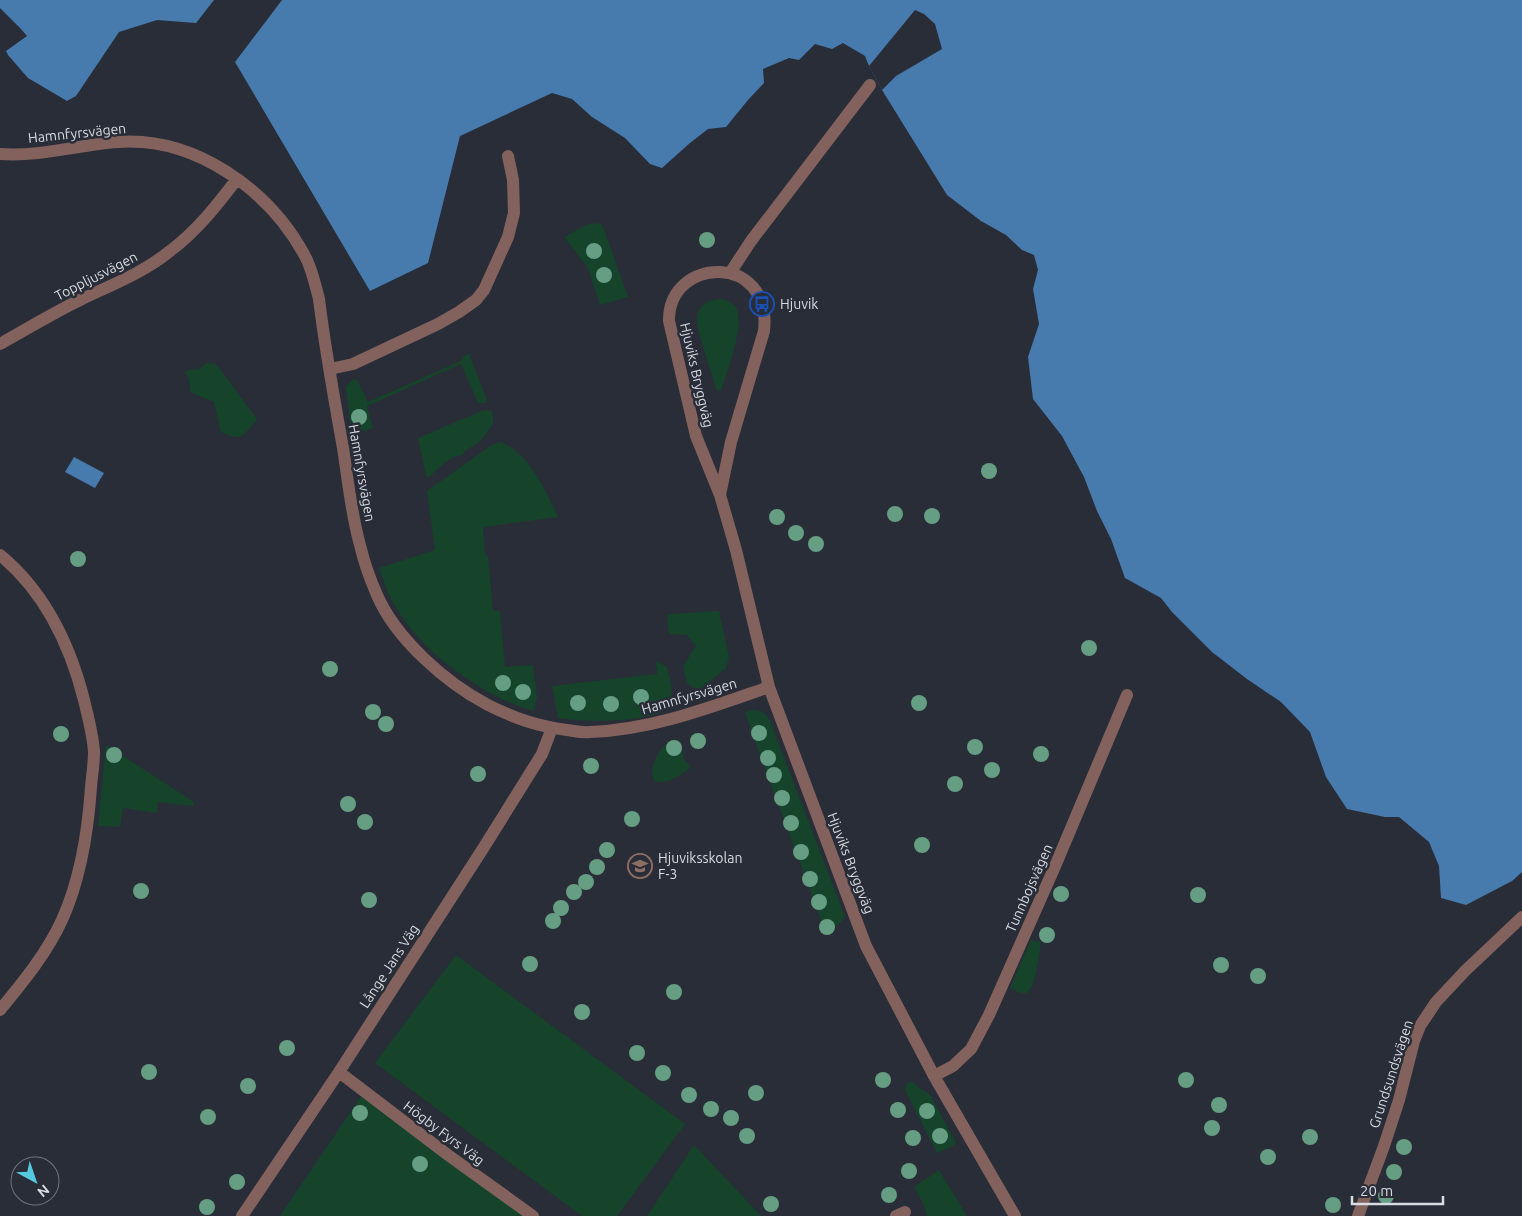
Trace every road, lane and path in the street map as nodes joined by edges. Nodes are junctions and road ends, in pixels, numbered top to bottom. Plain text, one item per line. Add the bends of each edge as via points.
1 (870, 85) dead end
2 (0, 154) edge
3 (508, 156) dead end
4 (237, 179) junction
5 (730, 273) junction
6 (0, 344) edge
7 (330, 369) junction
8 (720, 494) junction
9 (0, 555) edge
10 (769, 687) junction
11 (1128, 695) dead end
12 (552, 728) junction
13 (1522, 917) edge
14 (0, 1010) edge
15 (339, 1072) junction
16 (934, 1076) junction
17 (242, 1216) edge
18 (533, 1216) edge
19 (1015, 1216) edge
20 (1358, 1216) edge

1 - 5 street
2 - 4 street, Hamnfyrsvägen via 141,142 194,155 219,166
3 - 7 street via 514,213 508,237 484,290 476,300 438,324 354,364
4 - 6 street, Toppljusvägen via 201,223 157,261
4 - 7 street, Hamnfyrsvägen via 281,219 305,256 319,299
5 - 8 street, Hjuviks Bryggväg via 750,284 766,316
5 - 8 street, Hjuviks Bryggväg via 710,272 689,282 670,305 669,314 696,436
7 - 12 street, Hamnfyrsvägen via 359,544 377,596 389,616 424,659 459,687 504,713
8 - 10 street, Hjuviks Bryggväg
9 - 14 street via 33,588 60,631 80,684 94,752 89,818 72,895 40,959
10 - 12 street, Hamnfyrsvägen via 660,723 588,732
10 - 16 street, Hjuviks Bryggväg via 866,946
11 - 16 street, Tunnbojsvägen via 990,1015 971,1049 953,1066
12 - 15 street, Långe Jans Väg via 537,763
13 - 20 street, Grundsundsvägen via 1465,971 1436,1002 1420,1026 1384,1146
15 - 17 street, Långe Jans Väg
15 - 18 street, Högby Fyrs Väg
16 - 19 street, Hjuviks Bryggväg

